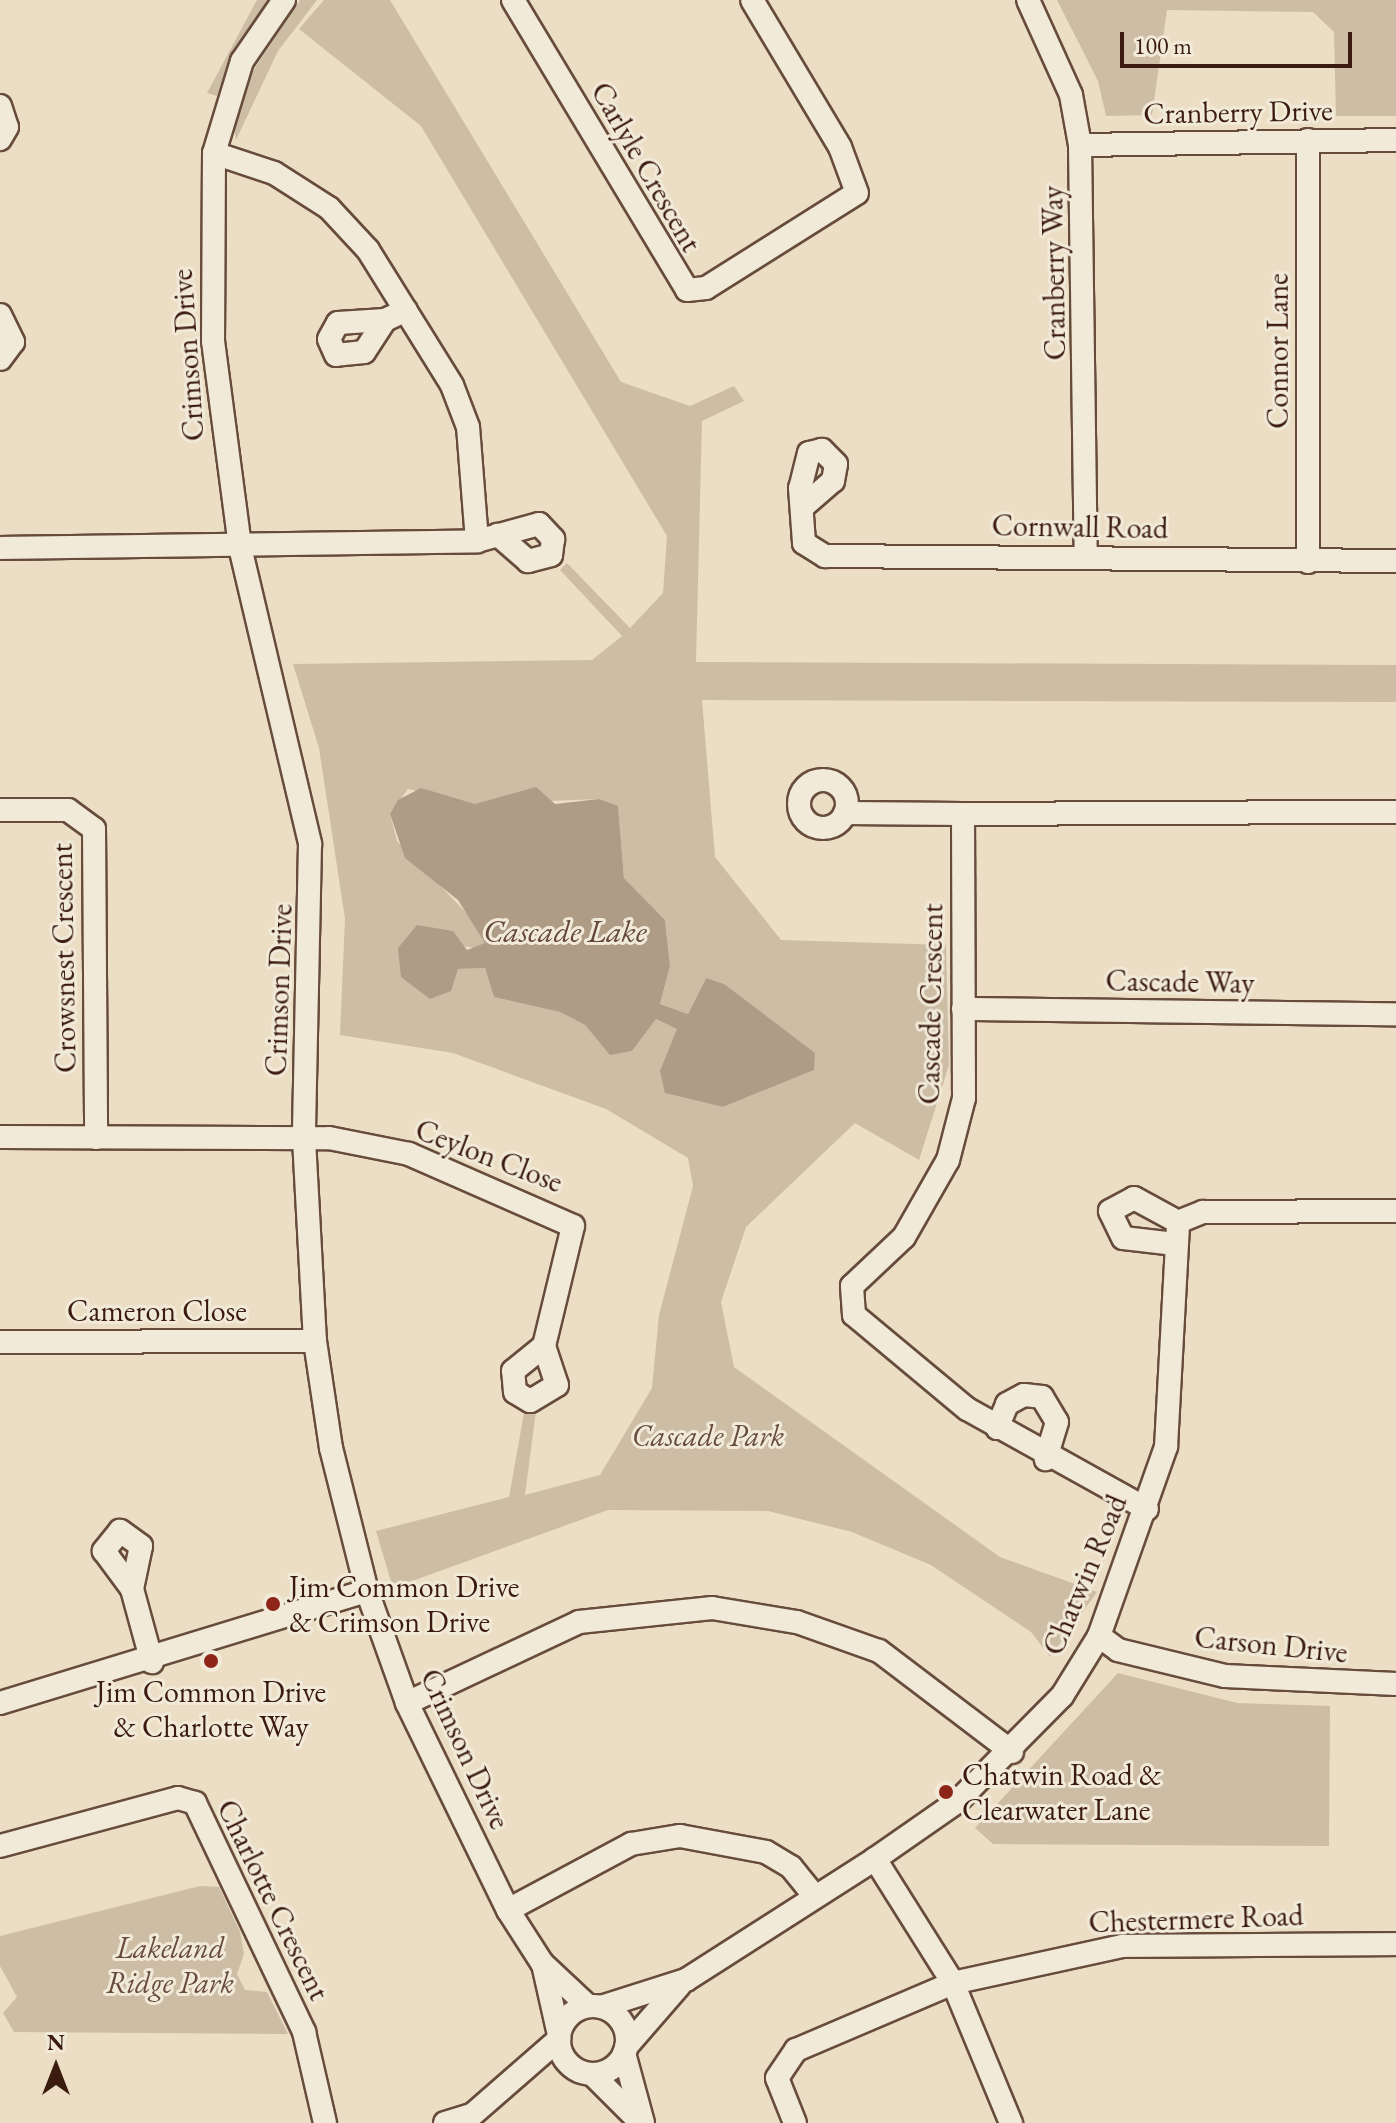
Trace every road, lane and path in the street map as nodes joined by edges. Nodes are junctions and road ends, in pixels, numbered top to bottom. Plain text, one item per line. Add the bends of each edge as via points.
1 (284, 0) edge
2 (513, 0) edge
3 (752, 0) edge
4 (1028, 0) edge
5 (0, 106) edge
6 (0, 139) edge
7 (1308, 140) junction
8 (1396, 140) edge
9 (1080, 145) junction
10 (214, 153) junction
11 (406, 310) junction
12 (0, 315) edge
13 (385, 320) dead end
14 (0, 359) edge
15 (805, 505) dead end
16 (240, 547) junction
17 (0, 548) edge
18 (1086, 555) junction
19 (1396, 561) edge
20 (1308, 562) junction
21 (0, 810) edge
22 (1396, 812) edge
23 (845, 813) dead end
24 (963, 814) junction
25 (963, 1009) junction
26 (1396, 1014) edge
27 (0, 1137) edge
28 (96, 1138) junction
29 (304, 1139) junction
30 (1396, 1211) edge
31 (315, 1341) junction
32 (0, 1342) edge
33 (544, 1346) dead end
34 (997, 1428) junction
35 (1046, 1459) junction
36 (1147, 1509) junction
37 (132, 1589) dead end
38 (367, 1591) junction
39 (1099, 1636) junction
40 (152, 1662) junction
41 (1396, 1684) edge
42 (0, 1703) edge
43 (407, 1703) junction
44 (1012, 1752) junction
45 (0, 1846) edge
46 (875, 1859) junction
47 (815, 1897) junction
48 (508, 1910) junction
49 (1396, 1944) edge
50 (542, 1963) junction
51 (686, 1980) junction
52 (953, 1983) junction
53 (594, 2007) junction
54 (559, 2037) junction
55 (625, 2050) junction
56 (588, 2073) junction
57 (511, 2083) junction
58 (474, 2119) edge
59 (325, 2123) edge
60 (445, 2123) edge
61 (641, 2123) edge
62 (795, 2123) edge
63 (1011, 2123) edge

1 - 10 street, Crimson Drive via 242,61
2 - 3 street, Carlyle Crescent via 687,290 706,288 857,193 840,147
4 - 9 street, Cranberry Way via 1071,95
5 - 6 street via 7,127
7 - 8 street, Cranberry Drive
7 - 9 street, Cranberry Drive
7 - 20 street, Connor Lane
9 - 18 street, Cranberry Way
10 - 11 street via 274,173 329,208
10 - 16 street, Crimson Drive via 213,341
11 - 13 street
11 - 16 street via 468,427 487,538
12 - 14 street via 13,342
15 - 18 street, Cornwall Road via 804,543 825,556
16 - 17 street
16 - 29 street, Crimson Drive via 310,844
18 - 20 street, Cornwall Road
19 - 20 street, Cornwall Road
21 - 28 street, Crowsnest Crescent via 68,810 94,829
22 - 24 street
23 - 24 street
24 - 25 street, Cascade Crescent
25 - 26 street, Cascade Way
25 - 34 street, Cascade Crescent via 964,1098 948,1160 904,1237 852,1286 854,1315
27 - 28 street
28 - 29 street
29 - 31 street, Crimson Drive
29 - 33 street, Ceylon Close via 409,1154 573,1226
30 - 36 street, Chatwin Road via 1203,1212 1177,1233 1172,1403
31 - 32 street, Cameron Close
31 - 38 street, Crimson Drive via 331,1448
34 - 35 street, Cascade Crescent
34 - 35 street via 1007,1404 1024,1395 1042,1397 1057,1422
35 - 36 street, Cascade Crescent
36 - 39 street, Chatwin Road
37 - 40 street
38 - 40 street
38 - 43 street, Crimson Drive
39 - 41 street, Carson Drive via 1118,1650 1225,1676
39 - 44 street, Chatwin Road via 1062,1696
40 - 42 street
43 - 44 street via 579,1622 712,1608 797,1622 879,1651
43 - 48 street, Crimson Drive
44 - 46 street, Chatwin Road
45 - 59 street, Charlotte Crescent via 178,1798 195,1803 304,2032
46 - 47 street, Chatwin Road
46 - 52 street
47 - 48 street via 791,1867 766,1852 680,1836 631,1844
47 - 51 street, Chatwin Road
48 - 50 street, Crimson Drive
49 - 52 street, Chestermere Road via 1123,1946
50 - 53 street, Crimson Drive
50 - 54 street, Crimson Drive
51 - 53 street, Chatwin Road
51 - 55 street, Chatwin Road
52 - 62 street, Chestermere Road via 796,2050 777,2078
52 - 63 street
53 - 54 street via 569,2016
53 - 55 street via 618,2017
54 - 56 street via 566,2060
54 - 57 street
55 - 56 street via 611,2068
55 - 61 street
56 - 57 street
56 - 61 street
57 - 58 street
58 - 60 street

